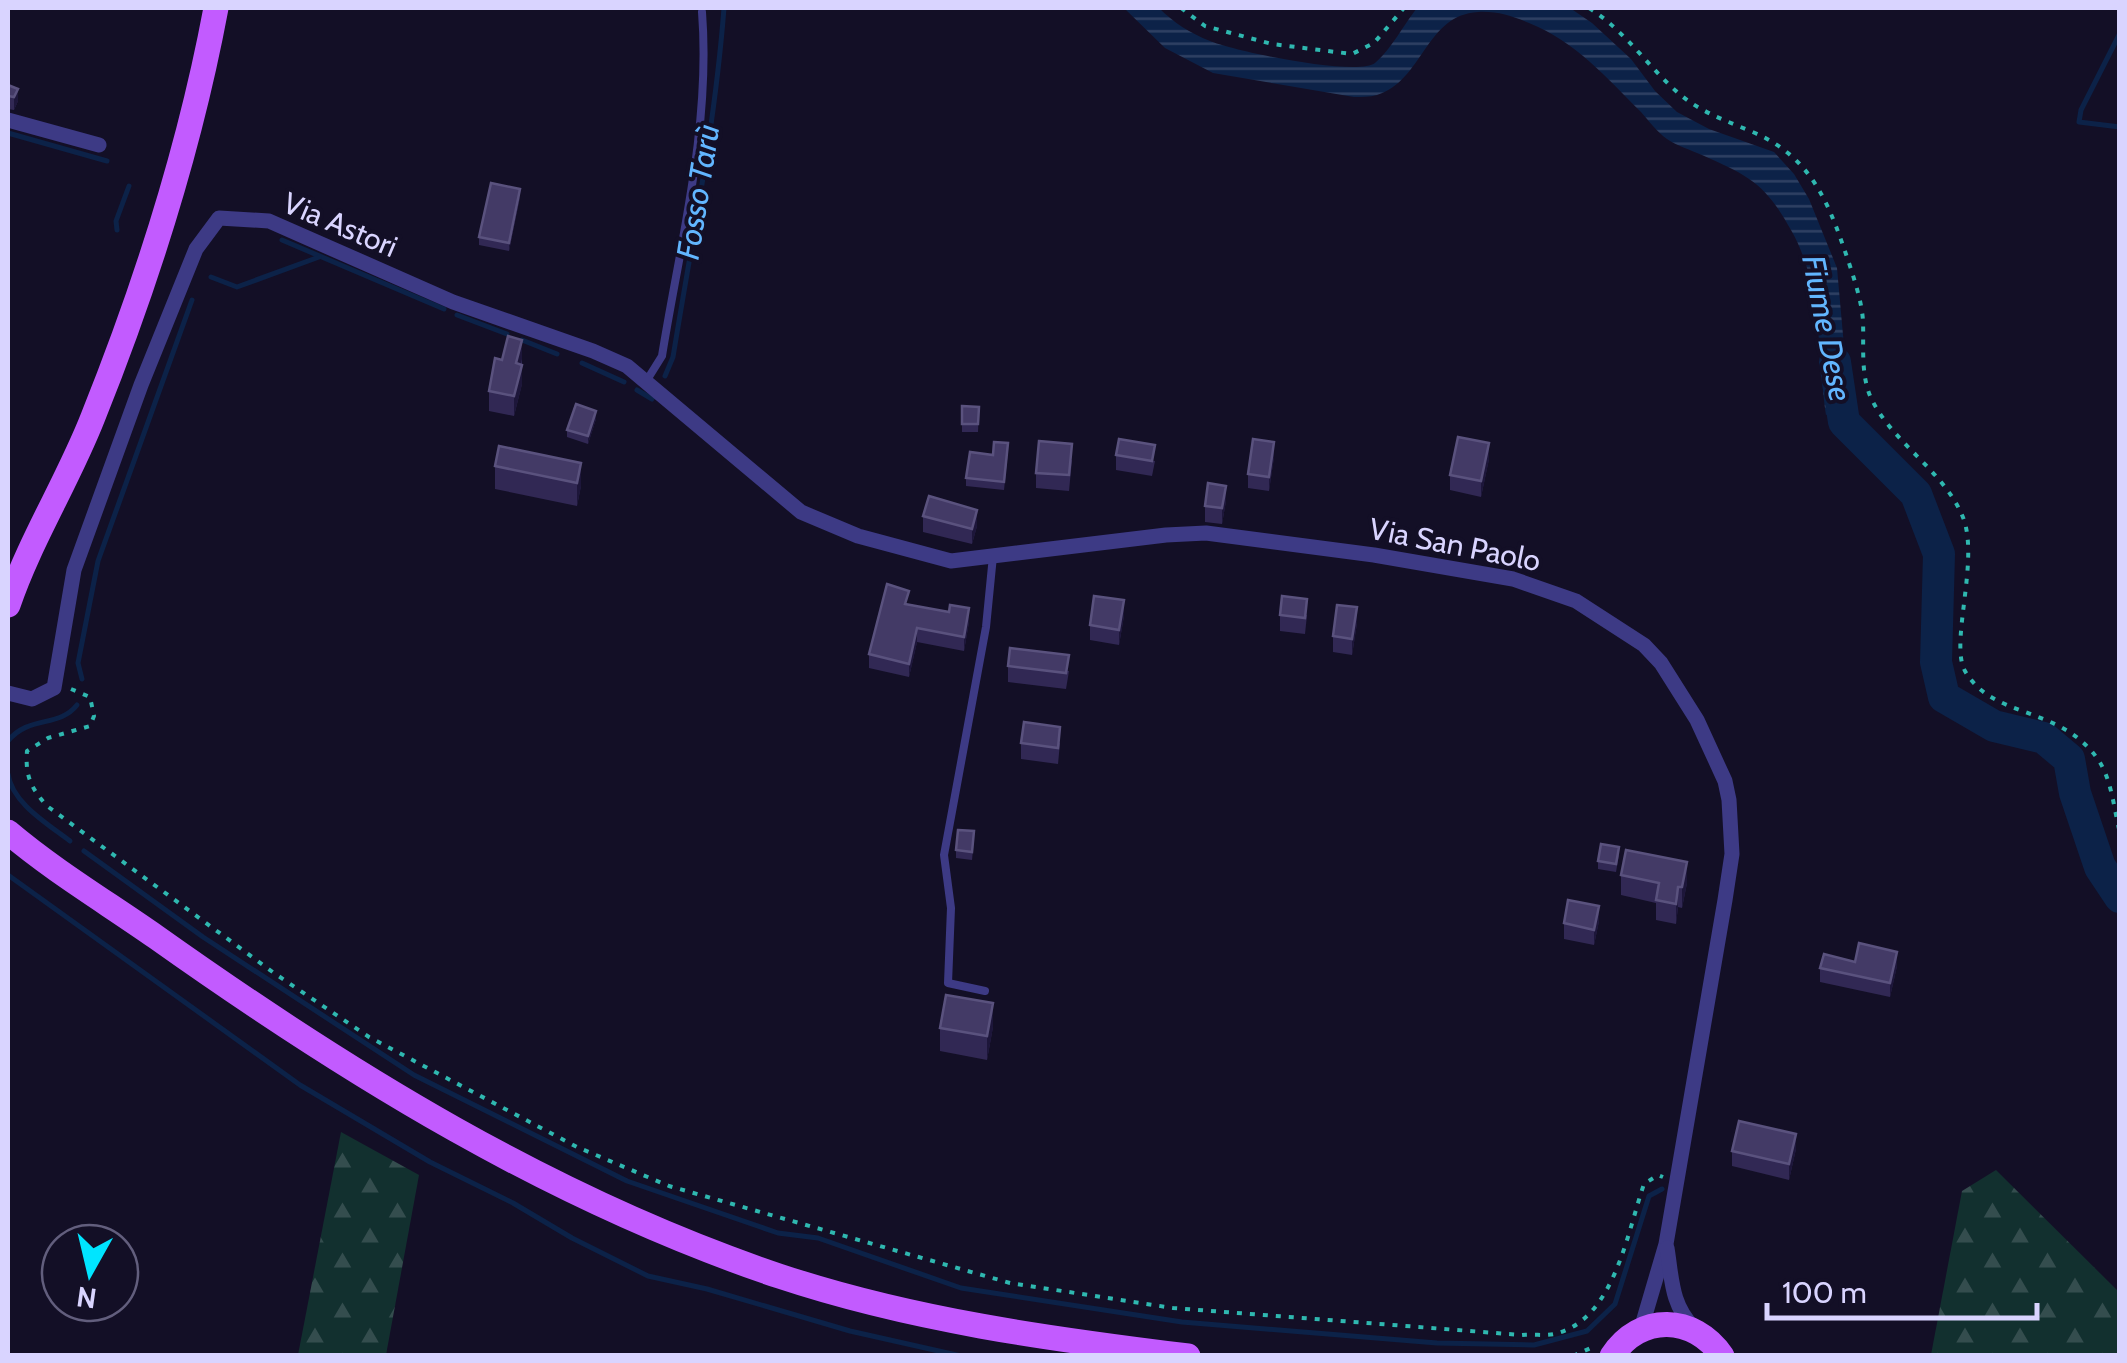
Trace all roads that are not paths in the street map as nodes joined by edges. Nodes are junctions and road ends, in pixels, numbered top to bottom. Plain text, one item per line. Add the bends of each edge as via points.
1 (216, 8) edge
2 (702, 12) dead end
3 (8, 120) edge
4 (99, 144) dead end
5 (647, 380) junction
6 (61, 483) junction
7 (858, 536) joint
8 (993, 556) junction
9 (8, 559) edge
10 (8, 605) edge
11 (8, 693) edge
12 (8, 832) edge
13 (985, 991) dead end
14 (1666, 1244) junction
15 (1641, 1329) junction
16 (1697, 1331) junction
17 (1609, 1351) edge
18 (1188, 1356) edge
19 (1722, 1356) edge

1 - 6 main road via 151,257 92,421
2 - 5 lane via 704,76 694,164 662,356
3 - 4 street
5 - 7 street, Via Astori via 801,512
5 - 11 street, Via Astori via 593,351 453,302 269,221 219,218 196,249 95,508 74,570 54,688 32,699
6 - 9 main road
6 - 10 main road
7 - 8 street, Via San Paolo via 952,561
8 - 13 lane via 944,855 951,908 948,983
8 - 14 street, Via San Paolo via 1206,533 1374,555 1513,579 1576,601 1644,645 1698,720 1725,781 1732,854
12 - 18 main road via 416,1109 615,1211 748,1265 870,1303
14 - 15 street, Via San Paolo
14 - 16 street, Via San Paolo via 1680,1314
15 - 16 main road via 1679,1324
15 - 17 main road
16 - 19 main road

